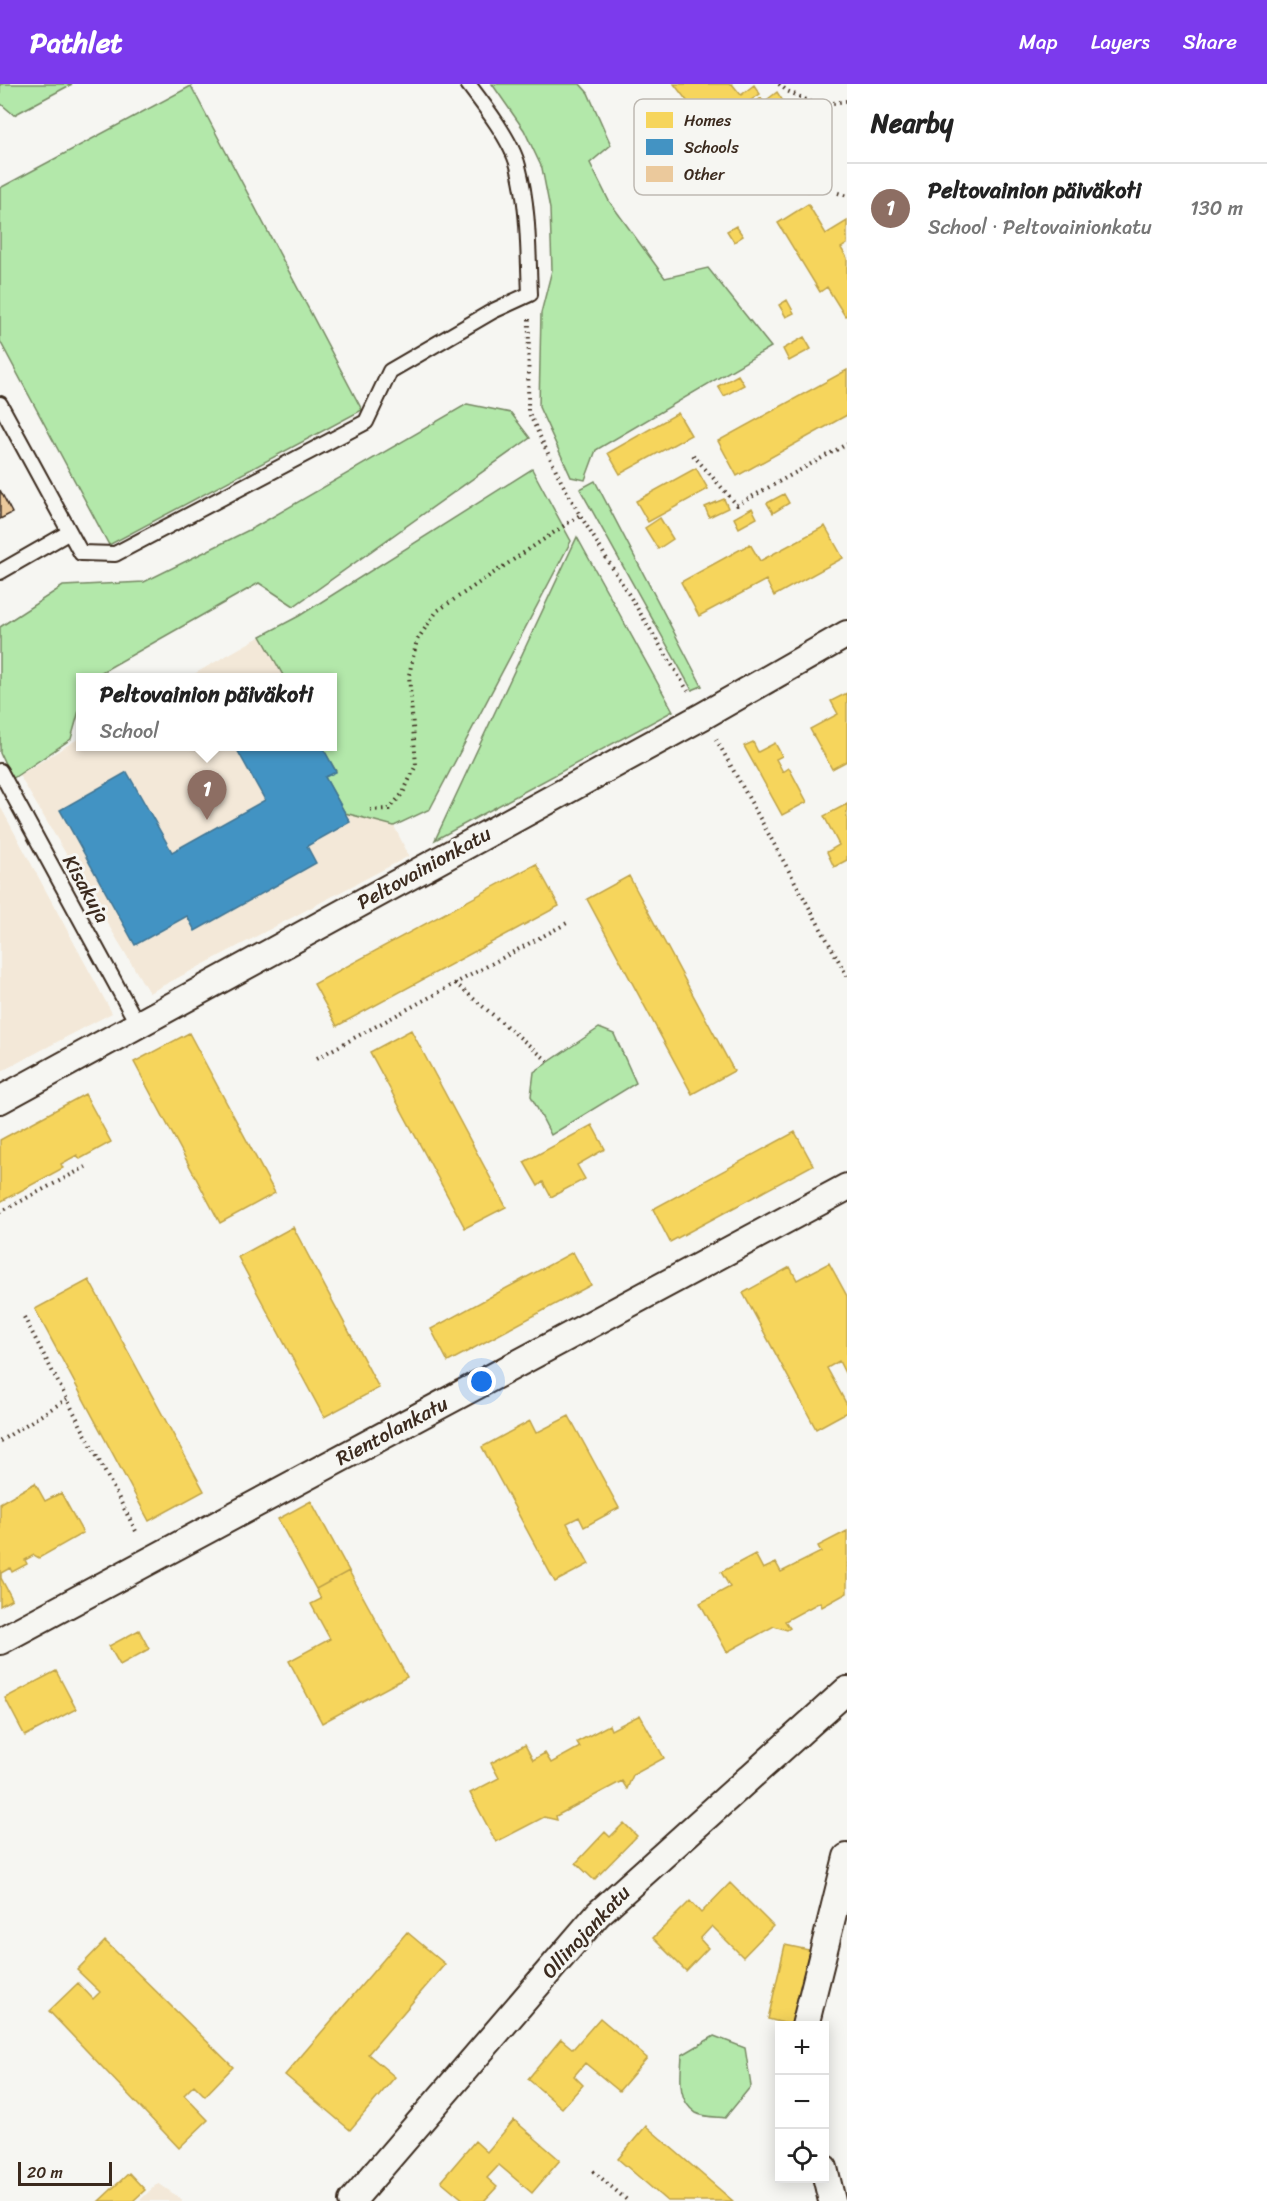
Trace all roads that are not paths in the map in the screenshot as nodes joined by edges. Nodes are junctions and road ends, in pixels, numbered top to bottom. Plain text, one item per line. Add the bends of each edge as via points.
1 (468, 84) edge
2 (0, 404) edge
3 (68, 533) junction
4 (0, 572) edge
5 (847, 634) edge
6 (0, 771) edge
7 (138, 1025) junction
8 (0, 1100) edge
9 (847, 1187) edge
10 (0, 1641) edge
11 (847, 1690) edge
12 (847, 1857) edge
13 (806, 2021) edge
14 (828, 2183) edge
15 (352, 2201) edge
16 (832, 2201) edge

1 - 3 lane via 493,117 518,164 527,213 530,294 390,371 366,422 115,554 81,553
2 - 3 lane
3 - 4 lane
5 - 7 street, Peltovainionkatu
6 - 7 lane, Kisakuja
7 - 8 street, Peltovainionkatu
9 - 10 street, Rientolankatu
11 - 15 street, Ollinojankatu via 598,1914
12 - 13 street
14 - 16 street

